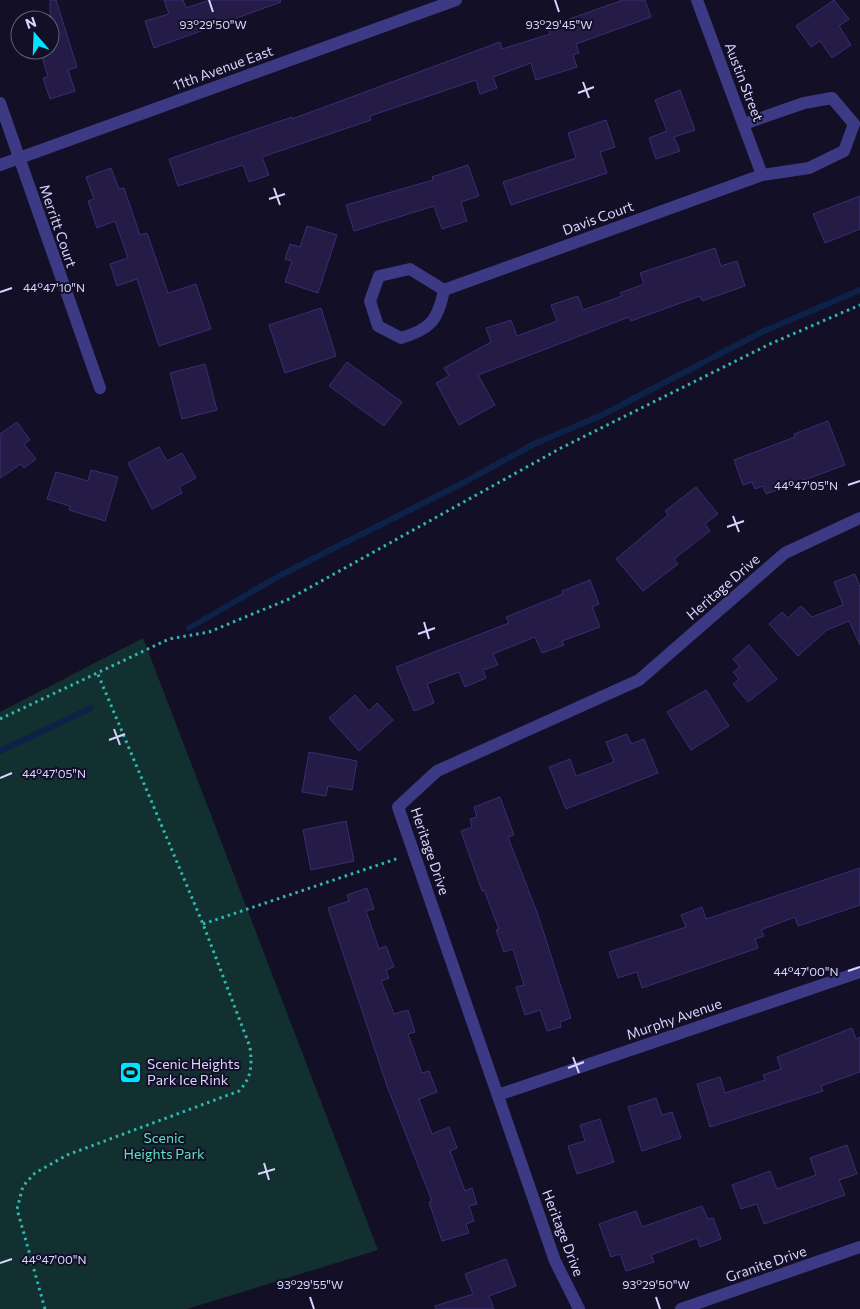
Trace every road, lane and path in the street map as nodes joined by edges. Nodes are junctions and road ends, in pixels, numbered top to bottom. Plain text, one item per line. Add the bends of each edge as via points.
1 (456, 0) edge
2 (697, 0) edge
3 (0, 103) edge
4 (744, 124) junction
5 (19, 158) junction
6 (0, 165) edge
7 (762, 175) junction
8 (444, 290) junction
9 (860, 305) edge
10 (100, 388) dead end
11 (860, 518) edge
12 (97, 672) junction
13 (0, 719) edge
14 (415, 853) junction
15 (203, 924) junction
16 (860, 972) edge
17 (498, 1095) junction
18 (860, 1247) edge
19 (45, 1309) edge
20 (579, 1309) edge
21 (681, 1309) edge

1 - 5 street, 11th Avenue East
2 - 4 street, Austin Street
3 - 5 street, Merritt Court
4 - 7 street, Austin Street
4 - 7 street, Davis Court via 804,103 832,98 854,124 844,151 809,168
5 - 6 street, 11th Avenue East
5 - 10 street, Merritt Court
7 - 8 street, Davis Court
8 - 8 street via 410,269 380,276 370,302 378,326 402,338 422,332 440,312
9 - 12 path via 772,343 561,448 288,599 209,632 170,639
11 - 14 street, Heritage Drive via 785,553 639,680 437,770 398,807
12 - 13 path
12 - 15 path
14 - 15 path
14 - 17 street, Heritage Drive
15 - 19 path via 250,1047 252,1066 248,1081 239,1091 67,1155 35,1173 23,1186 18,1210
16 - 17 street, Murphy Avenue
17 - 20 street, Heritage Drive via 554,1261
18 - 21 street, Granite Drive

